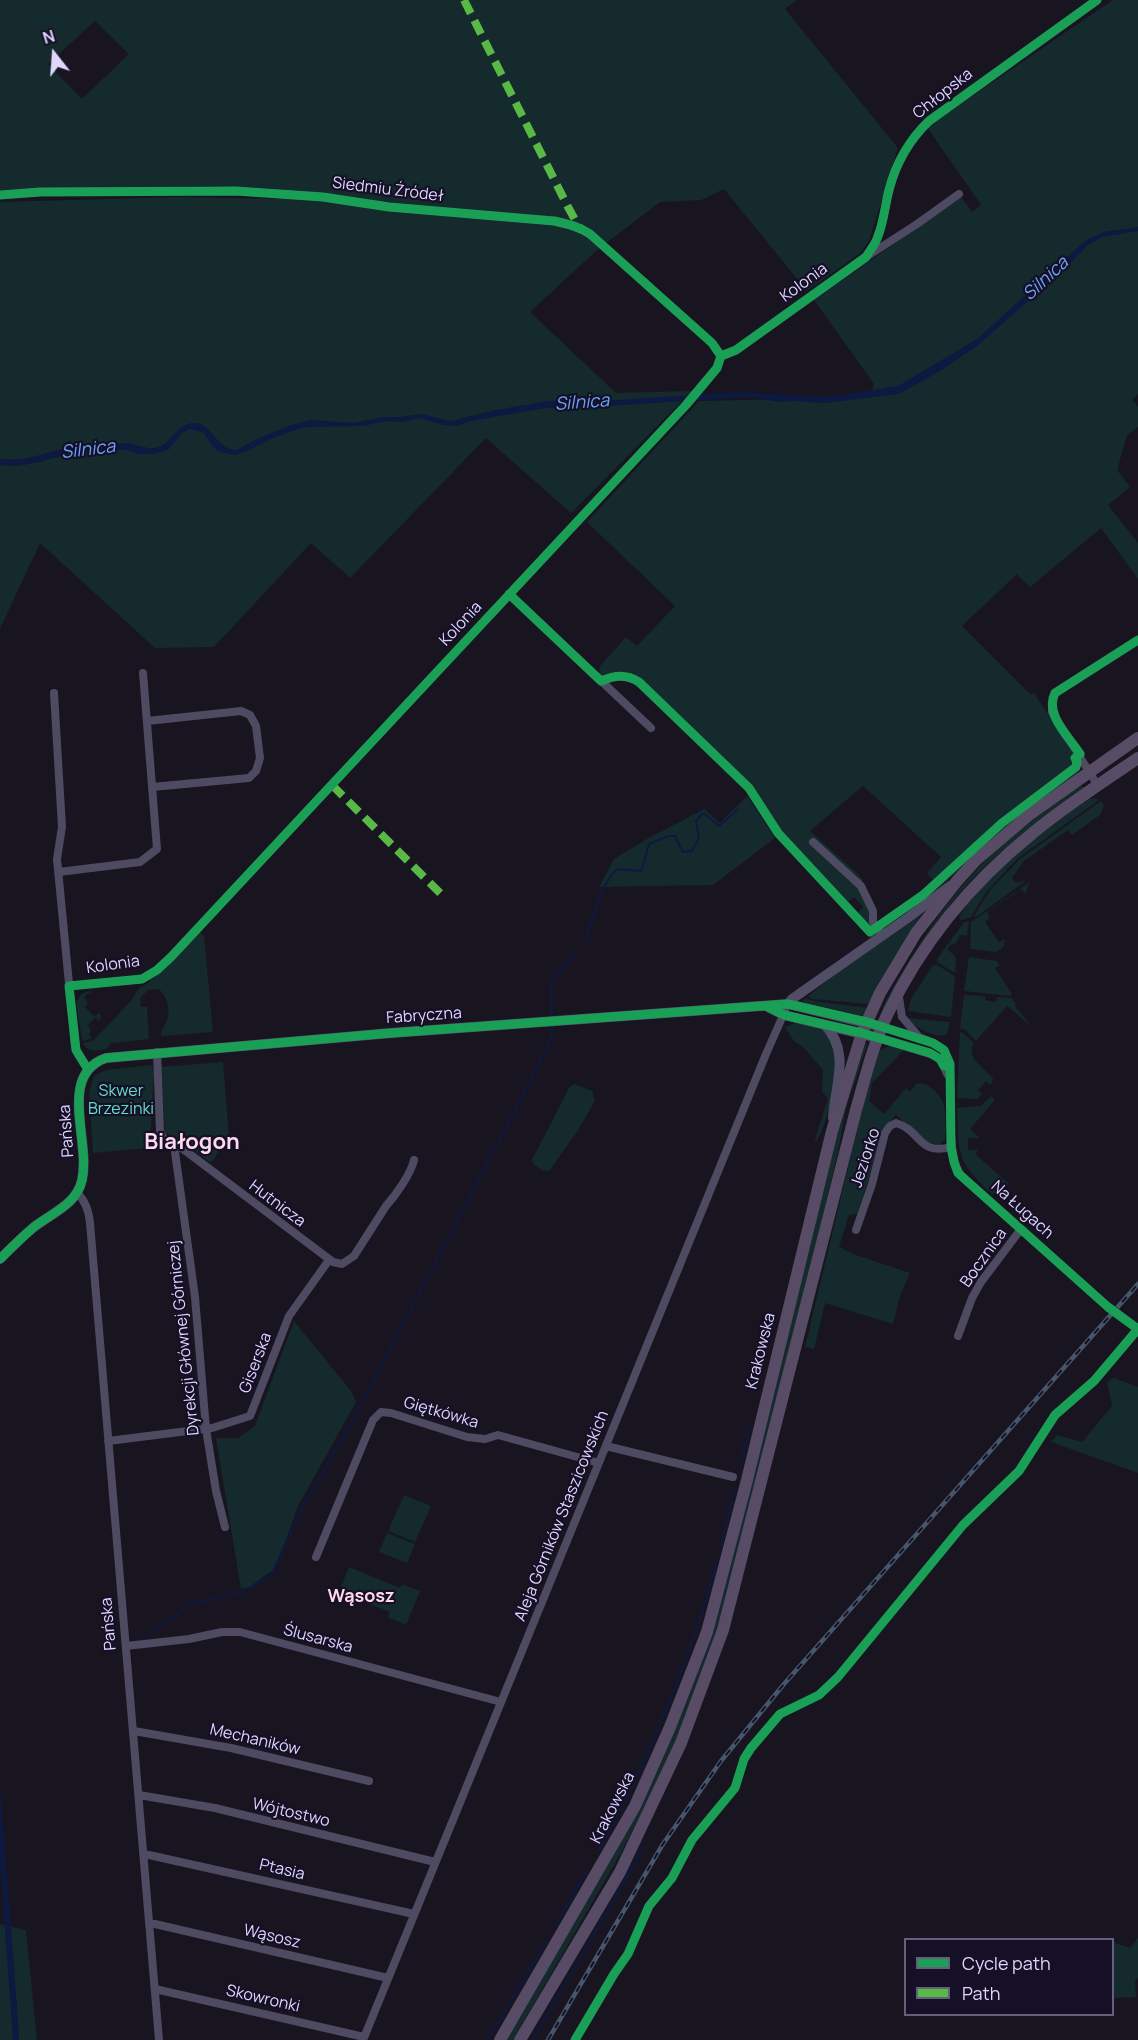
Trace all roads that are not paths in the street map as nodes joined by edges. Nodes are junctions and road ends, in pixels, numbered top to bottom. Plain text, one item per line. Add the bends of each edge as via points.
1 (1097, 0) edge
2 (959, 194) dead end
3 (0, 195) edge
4 (866, 257) junction
5 (721, 356) junction
6 (509, 594) junction
7 (1138, 640) edge
8 (143, 673) dead end
9 (54, 693) dead end
10 (147, 721) junction
11 (651, 728) dead end
12 (1138, 738) edge
13 (1138, 758) edge
14 (1090, 771) junction
15 (1098, 786) junction
16 (152, 787) junction
17 (813, 842) dead end
18 (58, 872) junction
19 (957, 881) junction
20 (883, 935) junction
21 (69, 986) junction
22 (898, 993) junction
23 (786, 1009) junction
24 (825, 1025) junction
25 (865, 1028) junction
26 (880, 1032) junction
27 (921, 1039) junction
28 (157, 1053) junction
29 (87, 1068) junction
30 (949, 1080) junction
31 (832, 1131) junction
32 (176, 1145) junction
33 (951, 1147) junction
34 (414, 1160) dead end
35 (77, 1193) junction
36 (1021, 1229) junction
37 (856, 1230) dead end
38 (0, 1259) edge
39 (329, 1260) junction
40 (1138, 1329) edge
41 (958, 1336) dead end
42 (206, 1428) junction
43 (108, 1441) junction
44 (606, 1446) junction
45 (599, 1463) junction
46 (733, 1477) dead end
47 (225, 1527) dead end
48 (316, 1557) dead end
49 (126, 1646) junction
50 (501, 1702) junction
51 (134, 1731) junction
52 (369, 1781) dead end
53 (139, 1796) junction
54 (144, 1855) junction
55 (435, 1862) junction
56 (414, 1914) junction
57 (150, 1924) junction
58 (388, 1978) junction
59 (155, 1989) junction
60 (364, 2038) edge
61 (159, 2040) edge
62 (500, 2040) edge
63 (520, 2040) edge

1 - 4 street, Chłopska via 919,131 896,169 878,238
2 - 4 street, Kolonia
3 - 5 street, Siedmiu Źródeł via 237,190 569,224 590,234 712,343
4 - 5 street, Kolonia via 736,350
5 - 6 street, Kolonia via 717,368 688,403
6 - 11 street
6 - 21 street, Kolonia via 157,970 142,979
7 - 14 street via 1055,693 1053,698 1052,712
8 - 10 street
9 - 18 street via 62,827
10 - 16 street
10 - 16 street via 241,711 250,715 256,726 260,758 249,778
12 - 14 main road, Krakowska
13 - 15 main road, Krakowska
14 - 15 street
14 - 19 main road, Krakowska via 1006,833
15 - 22 main road, Krakowska via 1035,831 988,872 942,925
16 - 18 street via 157,849 140,862
17 - 20 street via 861,886 873,911 873,922
18 - 21 street
19 - 20 main road
19 - 25 main road, Krakowska via 908,945
20 - 23 main road via 792,999
21 - 29 street via 75,1050
22 - 26 main road, Krakowska
22 - 27 street, Na Ługach via 902,1017
23 - 24 main road, Fabryczna
23 - 25 main road, Fabryczna
23 - 28 main road, Fabryczna via 766,1006 562,1020
23 - 44 street, Aleja Górników Staszicowskich
24 - 25 main road, Fabryczna
24 - 31 main road via 836,1038 840,1053
25 - 26 main road, Fabryczna
25 - 31 main road, Krakowska
26 - 27 street, Na Ługach
26 - 30 street, Na Ługach via 936,1056
26 - 63 main road, Krakowska via 856,1110 723,1630 681,1743 620,1872
27 - 30 street, Na Ługach via 944,1050 950,1065
28 - 29 main road, Fabryczna via 106,1058
28 - 32 street, Hutnicza via 160,1131 164,1139
29 - 35 main road, Pańska via 79,1089 84,1171
30 - 33 street, Na Ługach
31 - 62 main road, Krakowska via 706,1632 635,1806
32 - 39 street, Hutnicza
32 - 42 street, Dyrekcji Głównej Górniczej
33 - 36 street, Na Ługach via 962,1177
33 - 37 street, Jeziorko via 928,1148 904,1126 890,1126
34 - 39 street via 354,1256 342,1264
35 - 38 main road
35 - 43 street, Pańska via 90,1223
36 - 40 street, Na Ługach
36 - 41 street, Bocznica via 981,1282
39 - 42 street, Giserska via 289,1316 250,1416
42 - 43 street, Giserska
42 - 47 street, Dyrekcji Głównej Górniczej
43 - 49 street, Pańska
44 - 45 street, Aleja Górników Staszicowskich
44 - 46 street
45 - 48 street, Giętkówka via 498,1435 485,1439 467,1437 381,1412 373,1420
45 - 50 street, Aleja Górników Staszicowskich
49 - 50 street, Ślusarska via 240,1632
49 - 51 street, Pańska
50 - 55 street, Aleja Górników Staszicowskich
51 - 52 street, Mechaników via 231,1748
51 - 53 street, Pańska
53 - 54 street, Pańska
53 - 55 street, Wójtostwo via 215,1808
54 - 56 street, Ptasia
54 - 57 street, Pańska
55 - 56 street, Aleja Górników Staszicowskich
56 - 58 street, Aleja Górników Staszicowskich
57 - 58 street, Wąsosz
57 - 59 street, Pańska
58 - 60 street, Aleja Górników Staszicowskich
59 - 60 street, Skowronki
59 - 61 street, Pańska

